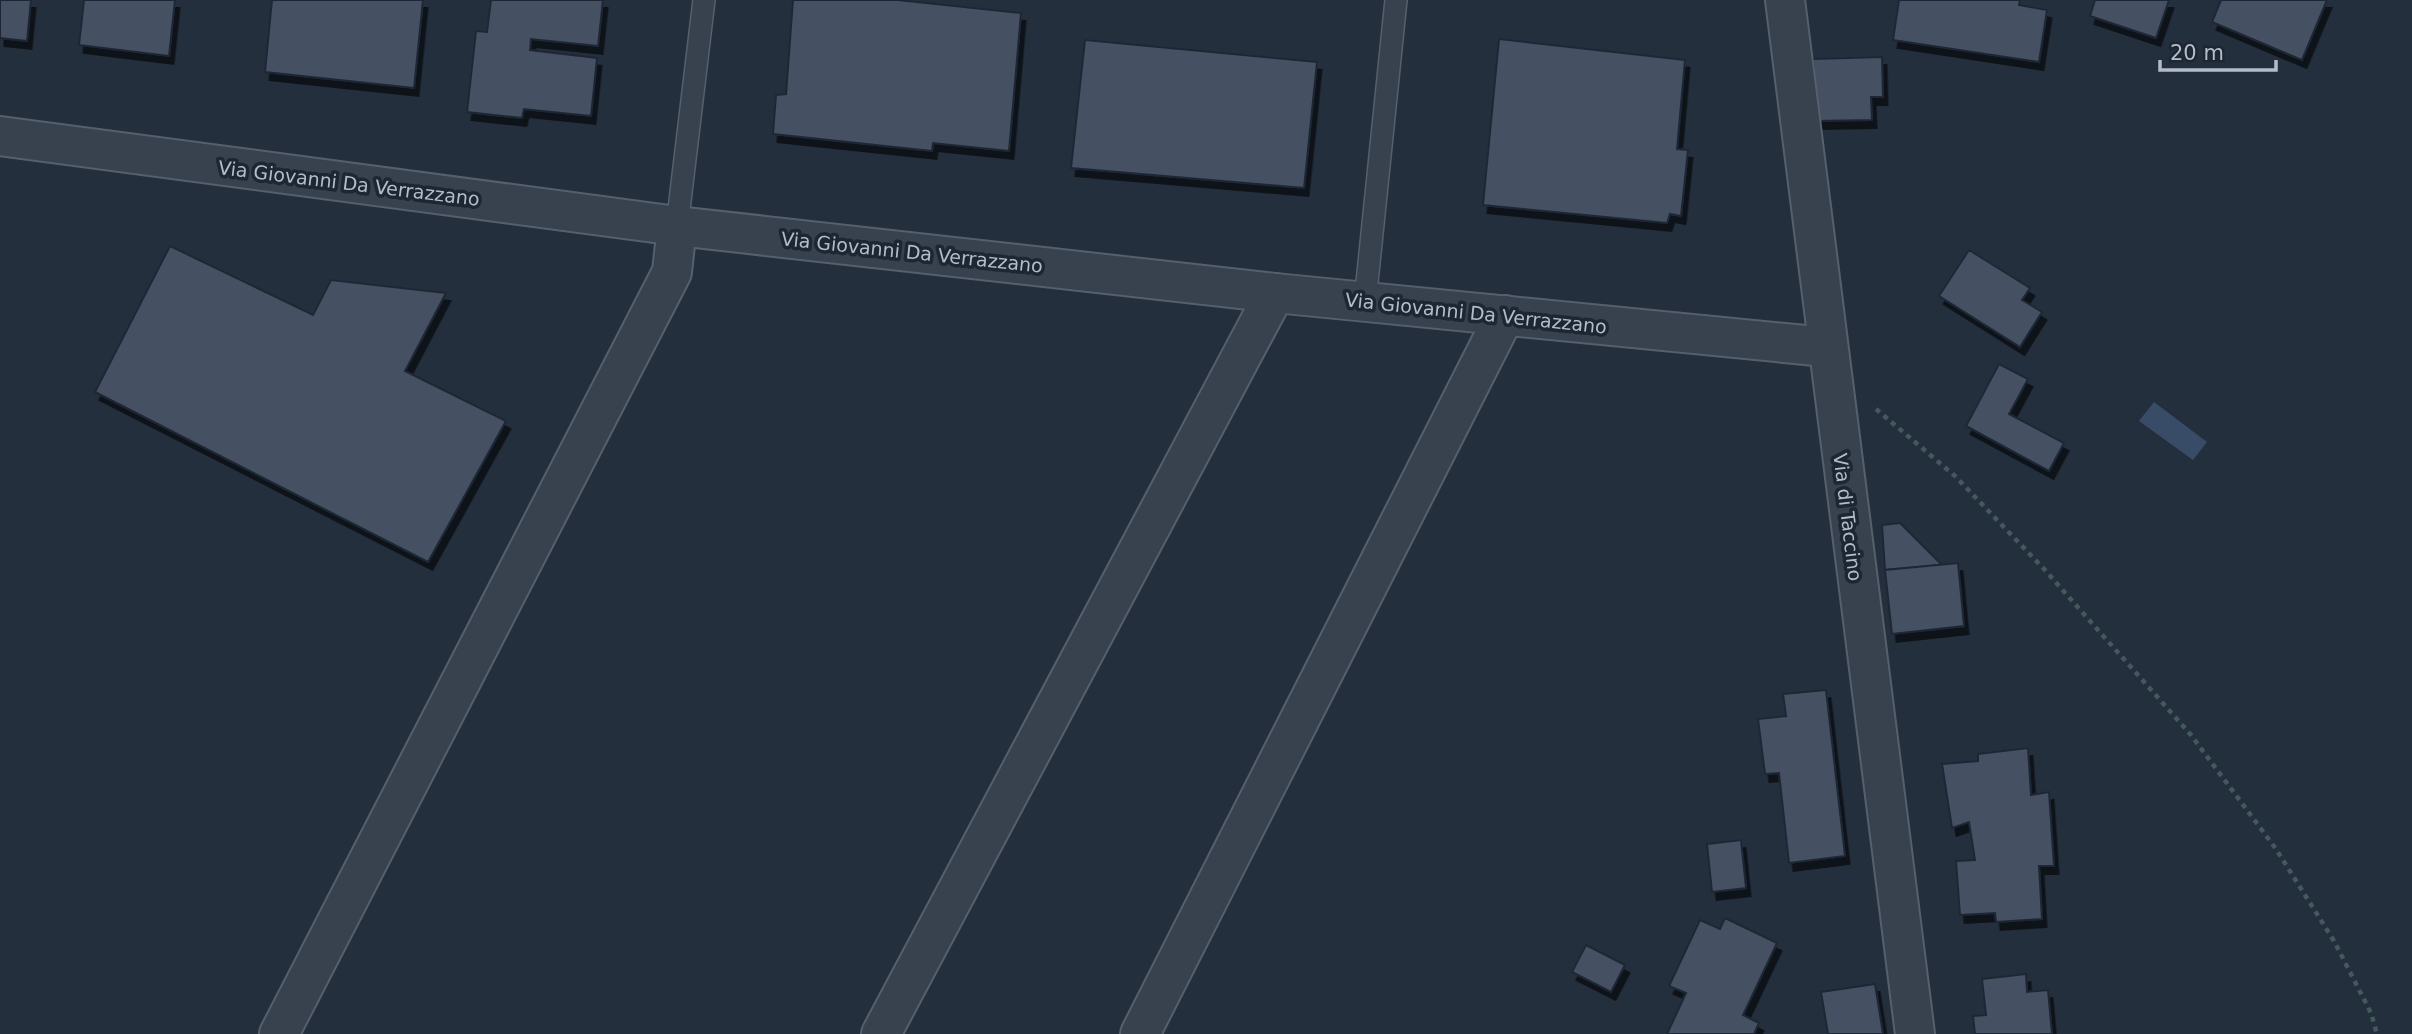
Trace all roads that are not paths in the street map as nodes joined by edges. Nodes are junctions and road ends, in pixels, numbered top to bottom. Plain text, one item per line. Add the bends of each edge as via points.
1 (704, 0) edge
2 (1396, 0) edge
3 (1785, 0) edge
4 (0, 136) edge
5 (677, 226) junction
6 (1275, 293) junction
7 (1365, 302) junction
8 (1505, 315) junction
9 (1828, 358) junction
10 (279, 1034) edge
11 (881, 1034) edge
12 (1140, 1034) edge
13 (1915, 1034) edge

1 - 5 lane
2 - 7 lane
3 - 9 street, Via di Taccino
4 - 5 street, Via Giovanni Da Verrazzano
5 - 6 street, Via Giovanni Da Verrazzano
5 - 10 street via 672,272
6 - 7 street, Via Giovanni Da Verrazzano
6 - 11 street
7 - 8 street, Via Giovanni Da Verrazzano
8 - 9 street, Via Giovanni Da Verrazzano
8 - 12 street
9 - 13 street, Via di Taccino

